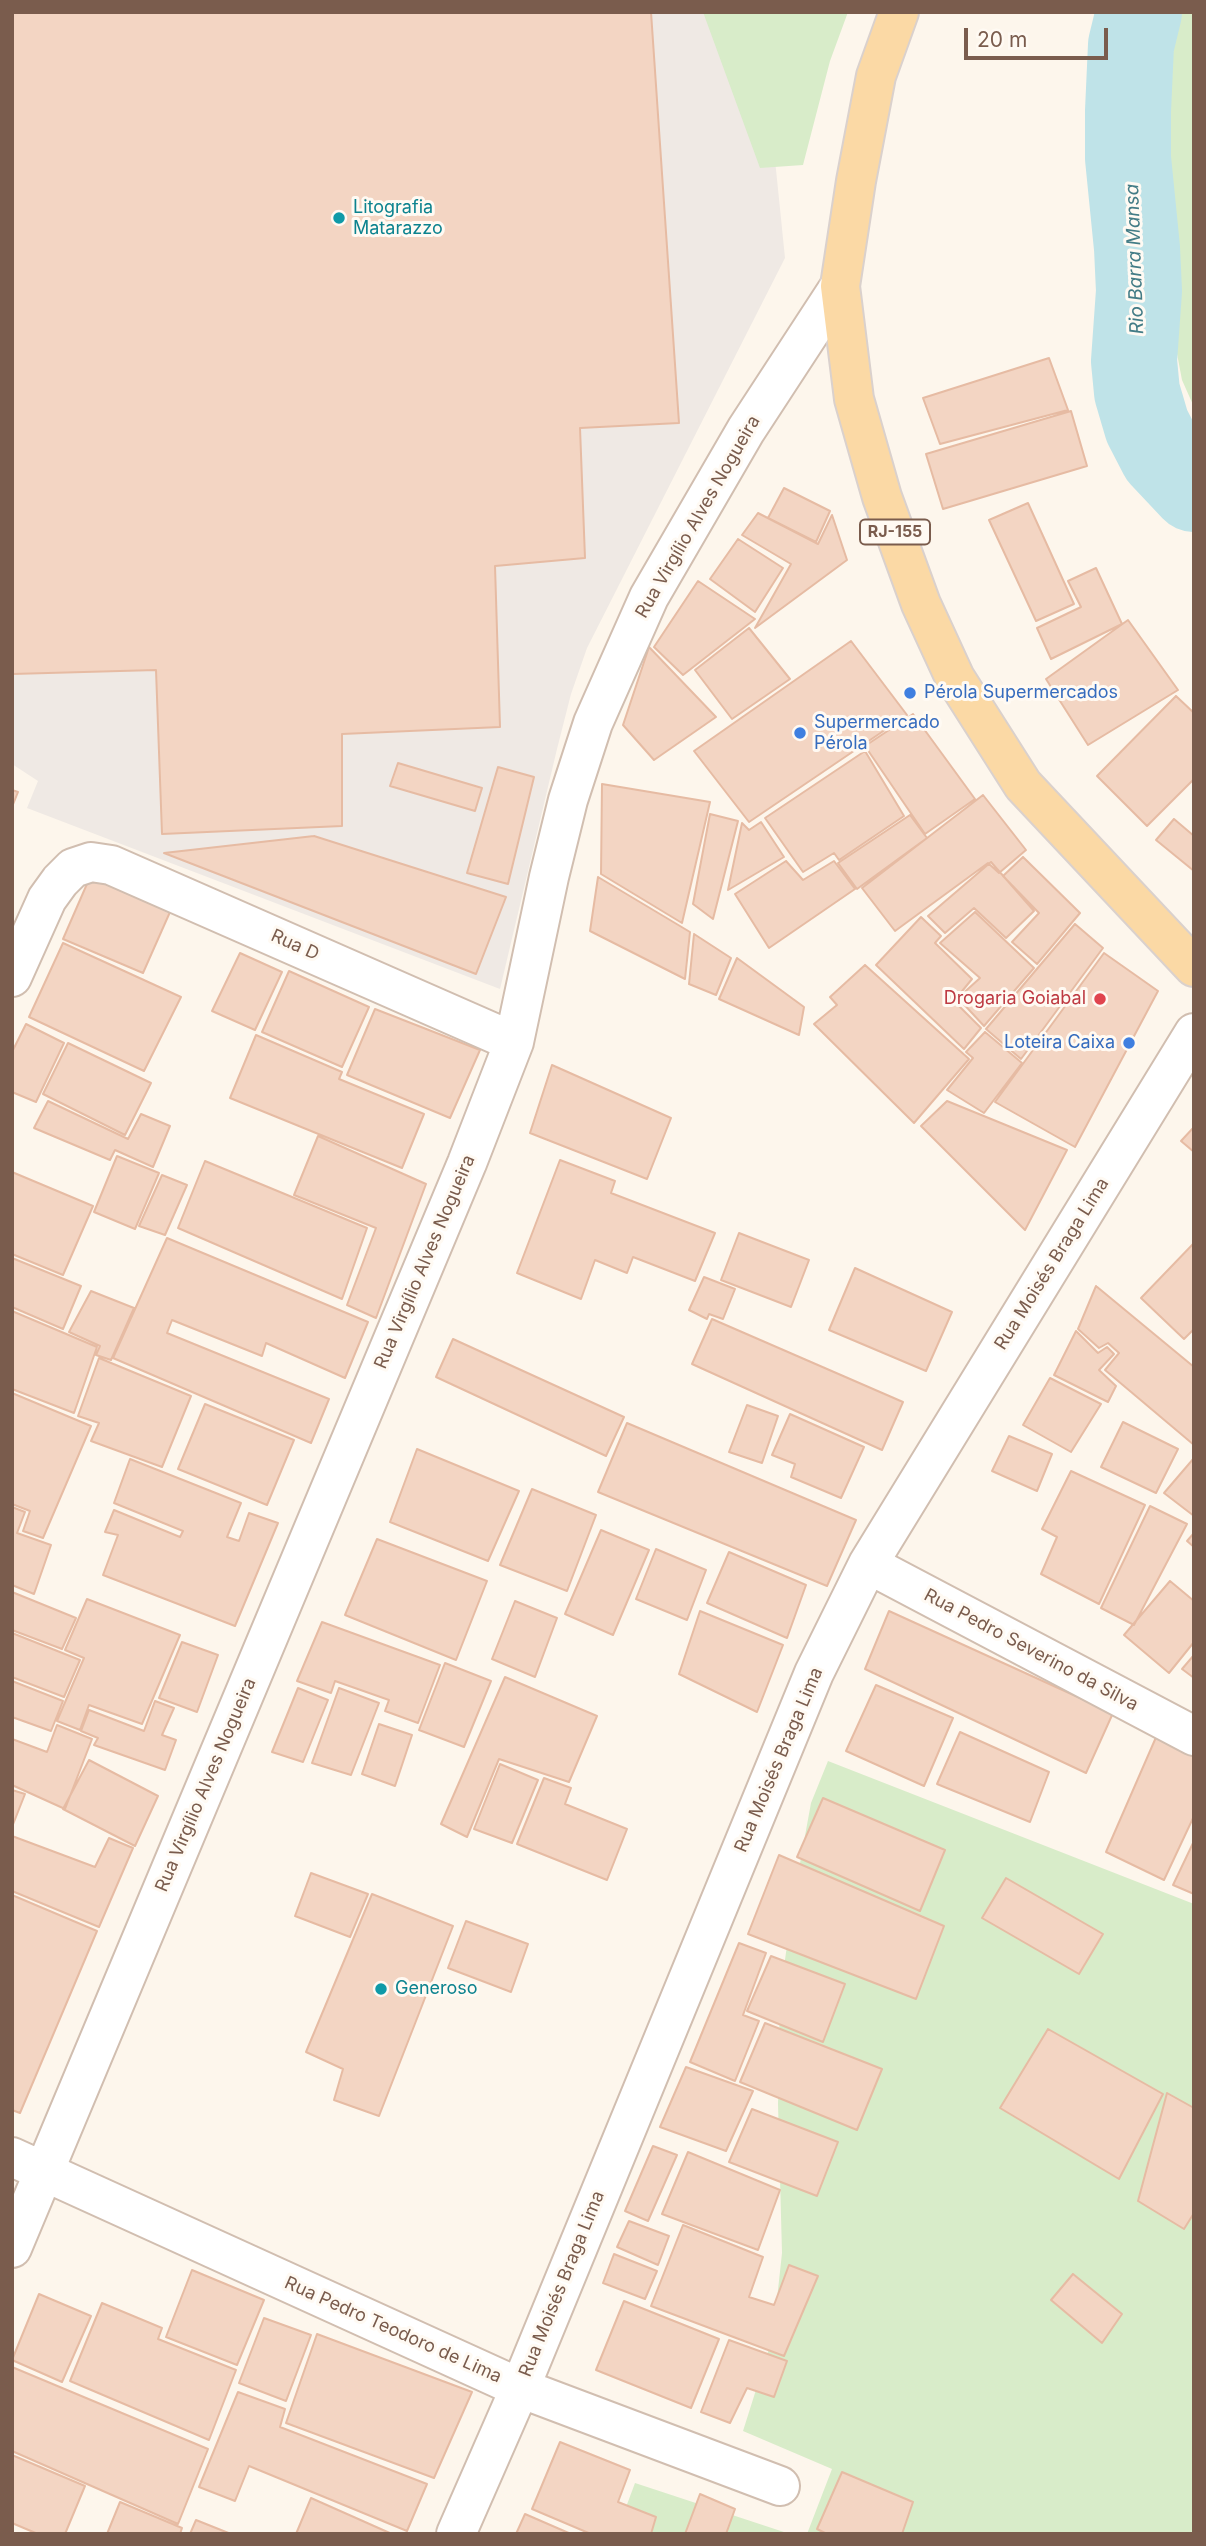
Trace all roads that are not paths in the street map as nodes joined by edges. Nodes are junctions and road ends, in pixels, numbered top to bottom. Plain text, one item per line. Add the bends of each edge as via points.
1 (899, 12) edge
2 (840, 286) junction
3 (1194, 967) edge
4 (12, 977) edge
5 (1194, 1033) edge
6 (514, 1042) junction
7 (868, 1564) junction
8 (1194, 1736) edge
9 (29, 2165) edge
10 (12, 2248) edge
11 (520, 2388) junction
12 (780, 2486) dead end
13 (456, 2534) edge

1 - 2 main road, RJ-155 via 876,76
2 - 3 main road, RJ-155 via 854,399 882,497 921,604 956,678 1023,785
2 - 6 street, Rua Virgílio Alves Nogueira via 746,430 649,597 593,723 568,800
4 - 6 street, Rua D via 47,899 73,868 91,862 111,865
5 - 7 street, Rua Moisés Braga Lima
6 - 9 street, Rua Virgílio Alves Nogueira via 467,1163
7 - 8 street, Rua Pedro Severino da Silva
7 - 11 street, Rua Moisés Braga Lima via 814,1673
9 - 10 street, Rua Virgílio Alves Nogueira
9 - 11 street, Rua Pedro Teodoro de Lima
11 - 12 street, Rua Pedro Teodoro de Lima
11 - 13 street, Rua Moisés Braga Lima

